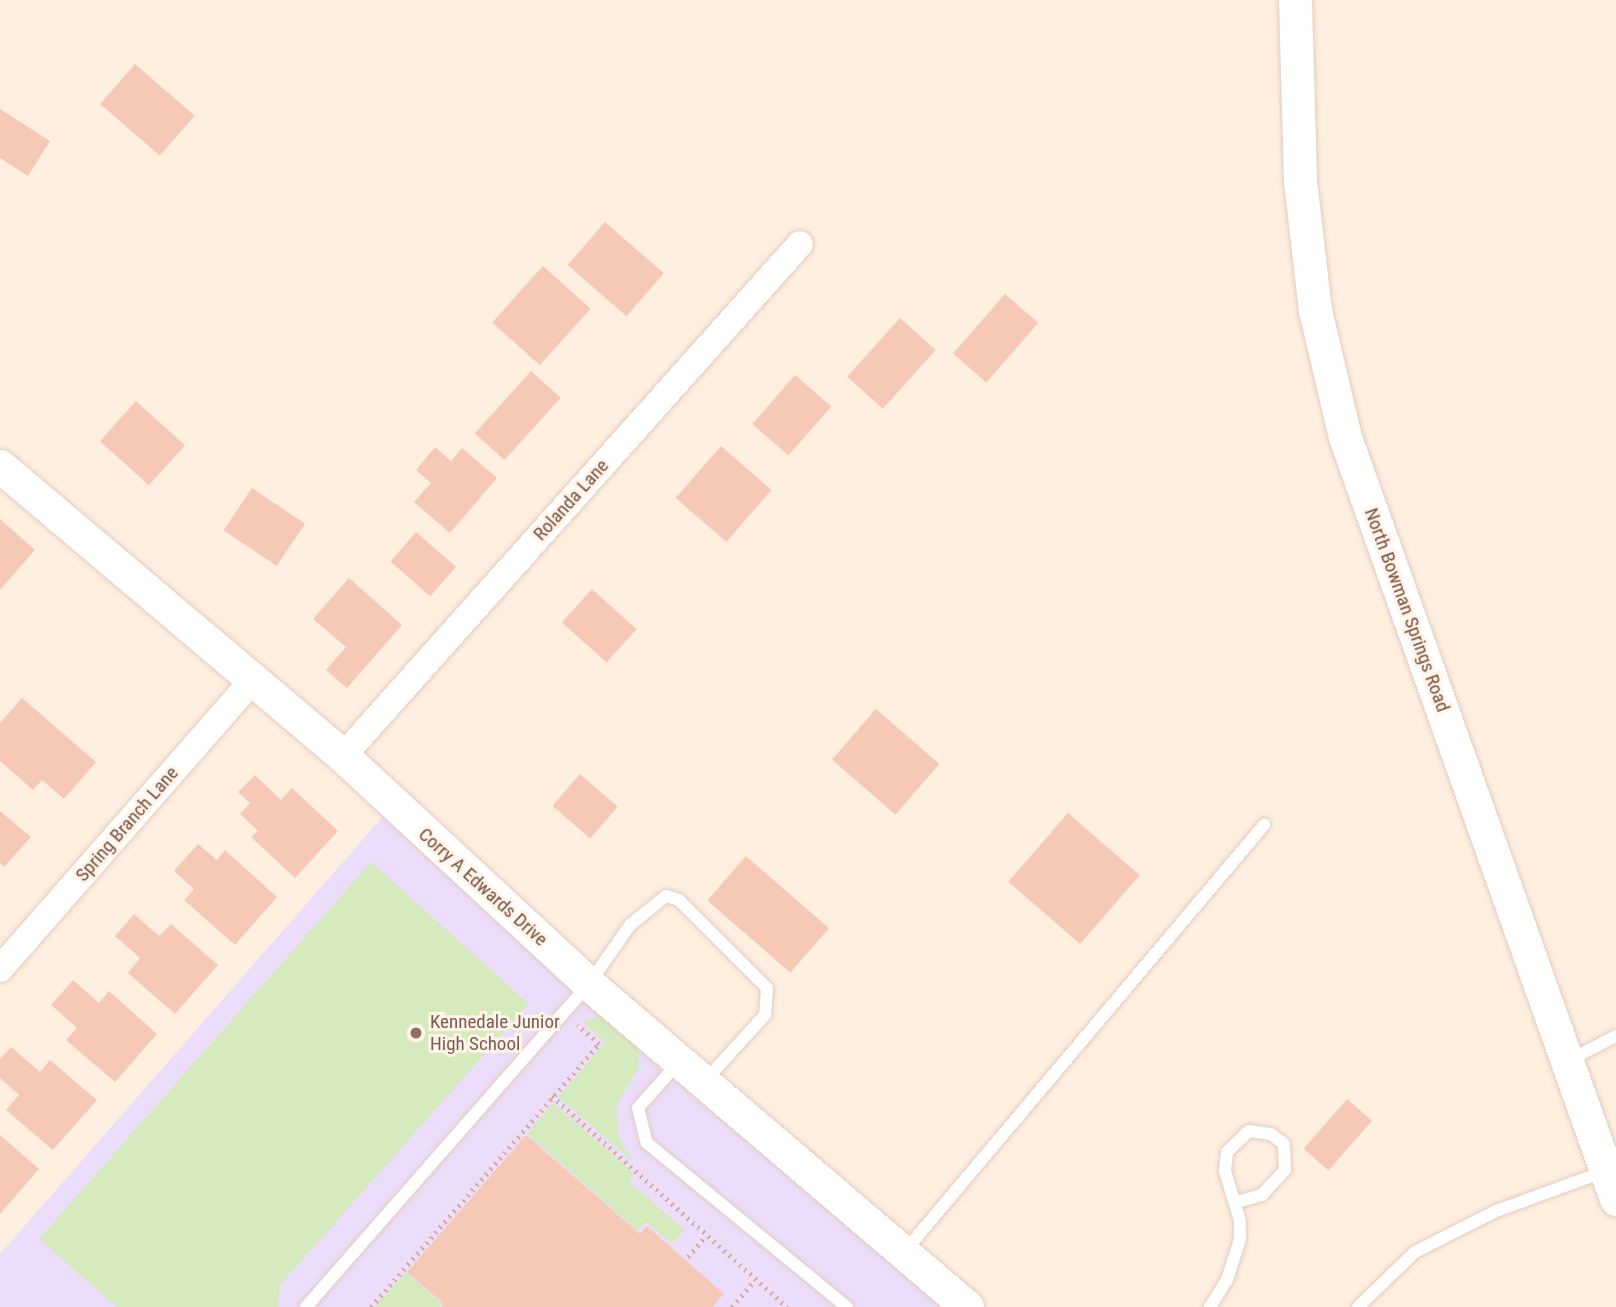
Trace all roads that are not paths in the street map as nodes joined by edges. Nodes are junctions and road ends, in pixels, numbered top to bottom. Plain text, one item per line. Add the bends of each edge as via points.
1 (1294, 0) edge
2 (800, 244) dead end
3 (0, 466) edge
4 (253, 680) junction
5 (343, 756) junction
6 (1264, 825) dead end
7 (0, 969) edge
8 (589, 984) junction
9 (1616, 1036) edge
10 (1567, 1061) junction
11 (692, 1070) junction
12 (1611, 1185) edge
13 (1235, 1202) junction
14 (904, 1252) junction
15 (306, 1307) edge
16 (847, 1307) edge
17 (967, 1307) edge
18 (1210, 1307) edge
19 (1358, 1307) edge

1 - 10 street, North Bowman Springs Road via 1300,181 1315,310 1345,437
2 - 5 street, Rolanda Lane
3 - 4 street, Corry A Edwards Drive
4 - 5 street, Corry A Edwards Drive
4 - 7 street, Spring Branch Lane
5 - 8 street, Corry A Edwards Drive
6 - 14 lane
8 - 11 street, Corry A Edwards Drive
8 - 11 lane via 629,925 666,895 678,900 756,972 767,988 765,1015
8 - 15 lane
9 - 10 lane
10 - 12 street, North Bowman Springs Road
11 - 14 street, Corry A Edwards Drive
11 - 16 lane via 638,1108 647,1143
12 - 19 lane via 1496,1211 1415,1252
13 - 13 lane via 1225,1171 1227,1152 1249,1132 1271,1134 1284,1143 1285,1170 1262,1195
13 - 18 lane via 1240,1221 1237,1257
14 - 17 street, Corry A Edwards Drive

